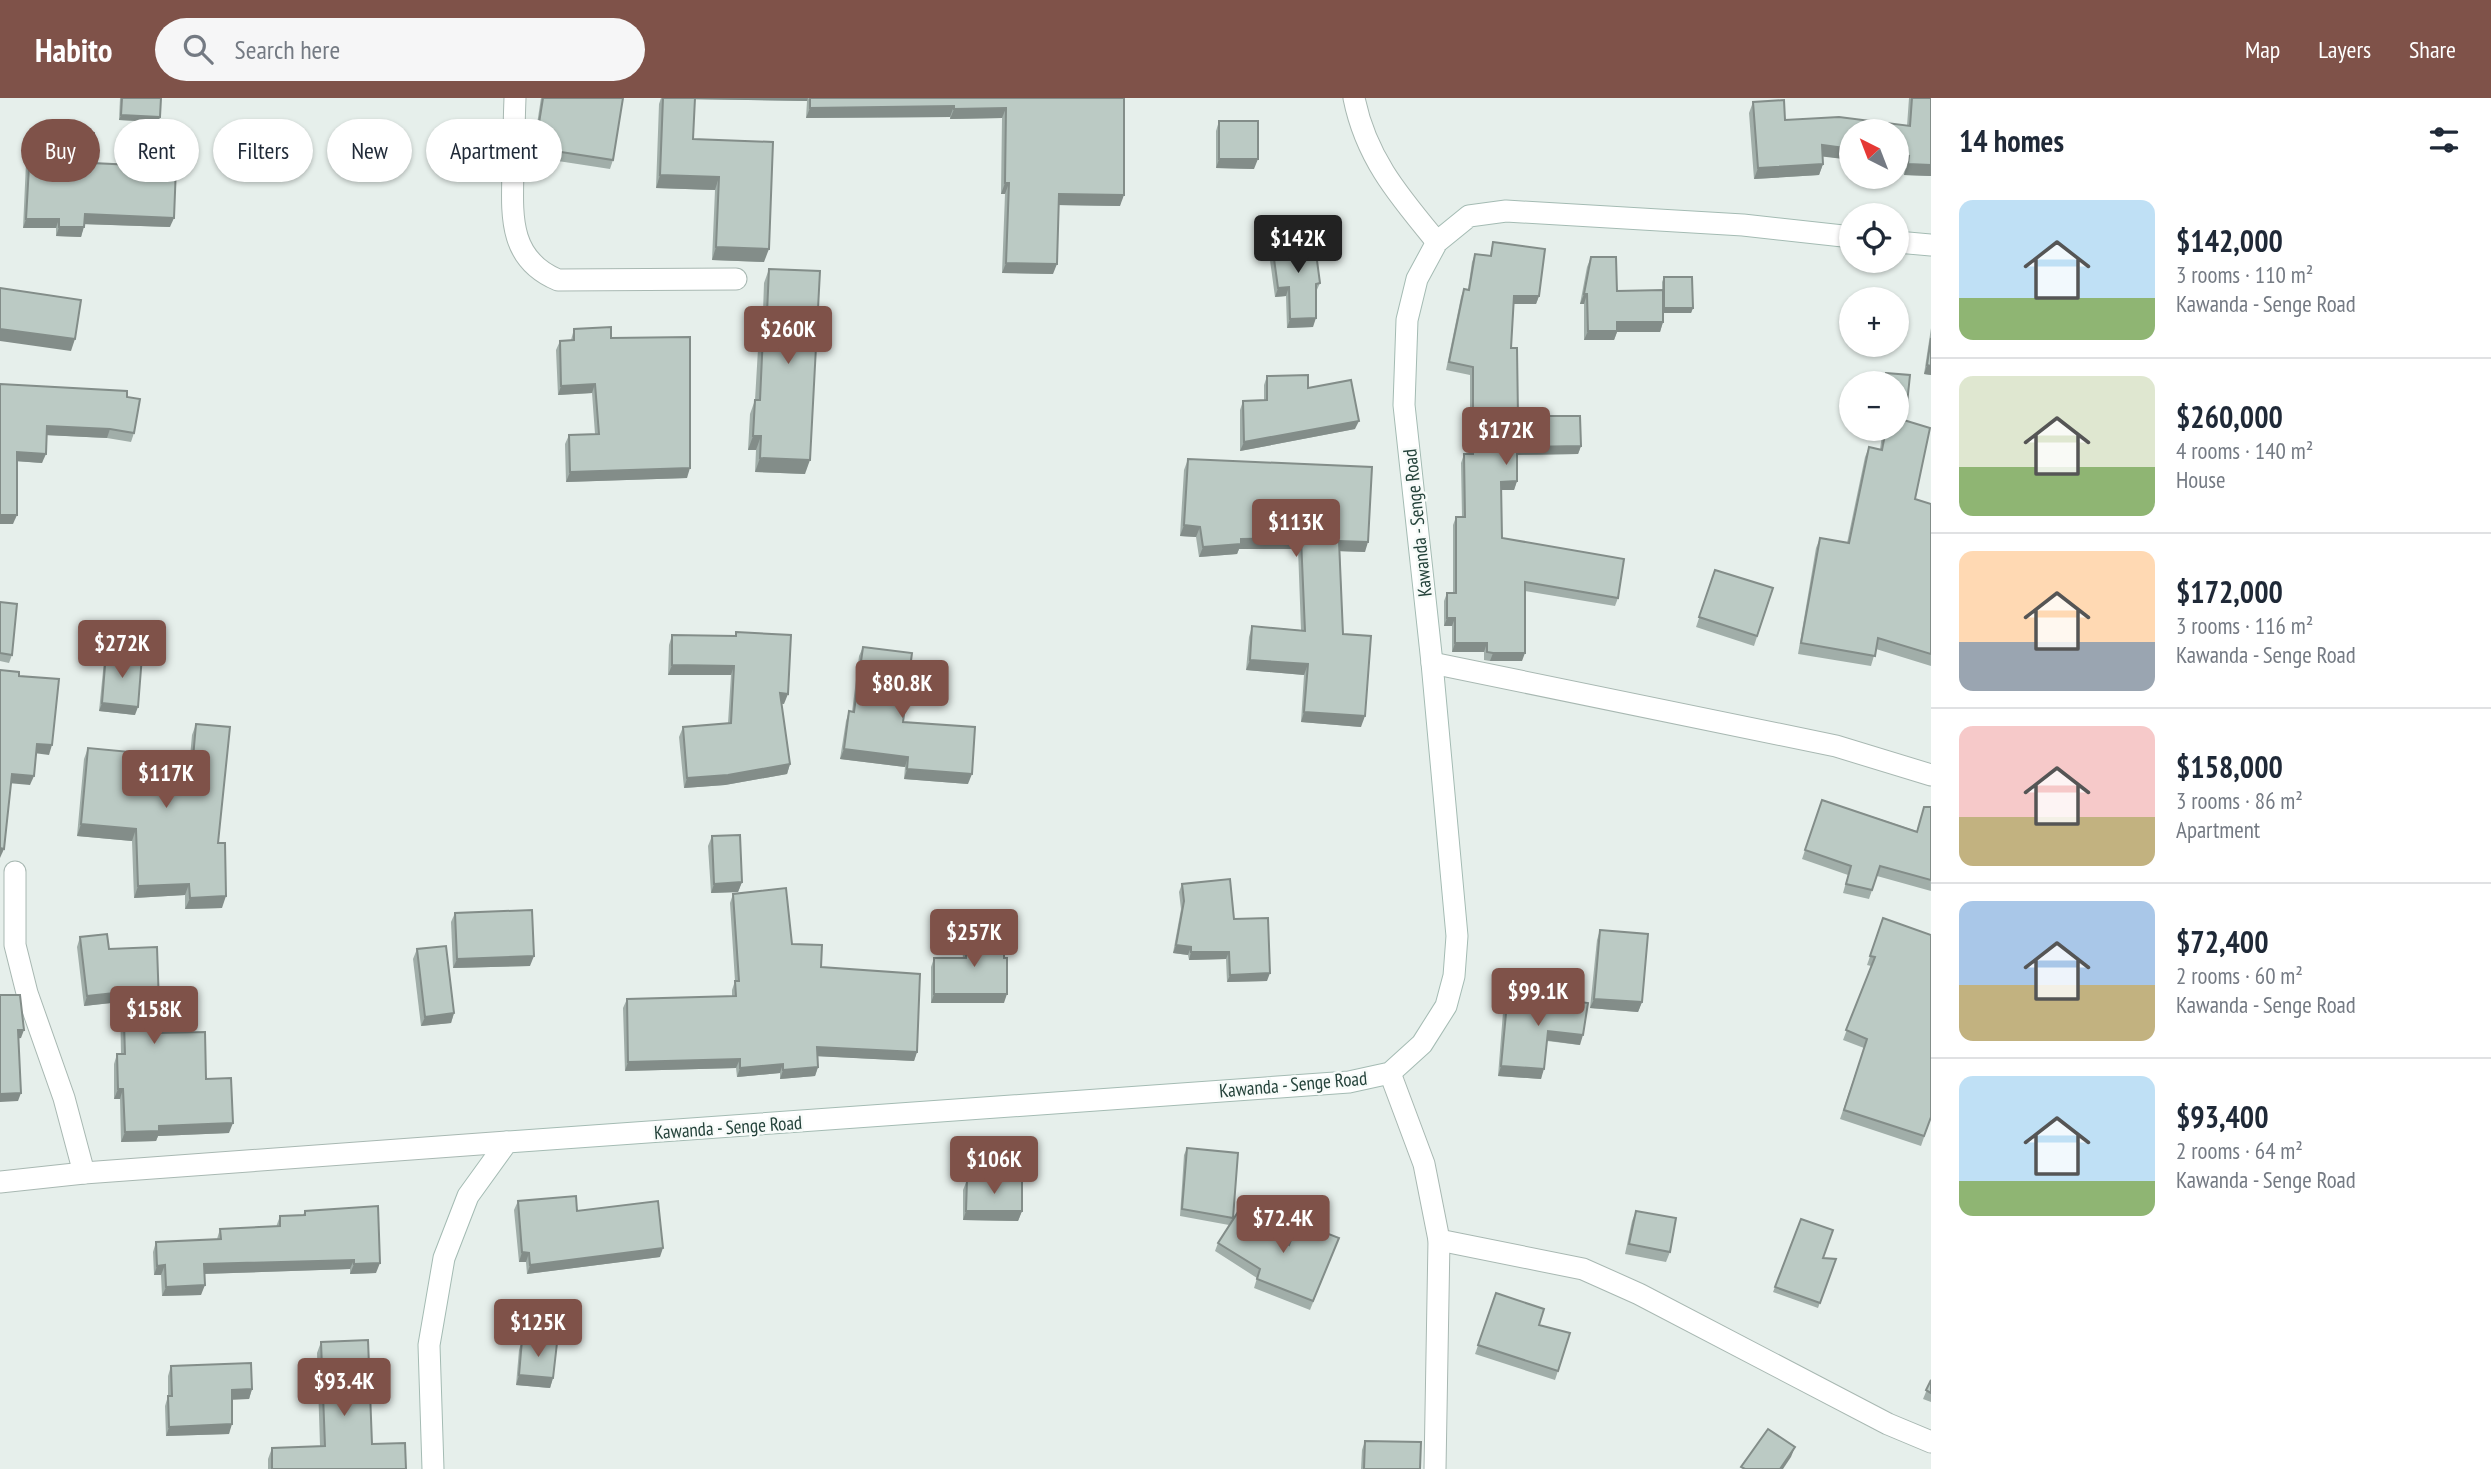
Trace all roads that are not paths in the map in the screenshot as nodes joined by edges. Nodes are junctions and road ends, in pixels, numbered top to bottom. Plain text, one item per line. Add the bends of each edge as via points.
1 (515, 98) edge
2 (1354, 98) edge
3 (1839, 236) edge
4 (1437, 242) junction
5 (1909, 243) edge
6 (1931, 245) edge
7 (736, 279) dead end
8 (1433, 663) junction
9 (1931, 775) edge
10 (15, 872) dead end
11 (1390, 1073) junction
12 (507, 1142) junction
13 (85, 1173) junction
14 (0, 1182) edge
15 (1438, 1240) junction
16 (1931, 1442) edge
17 (433, 1469) edge
18 (1435, 1469) edge

1 - 7 street via 512,219 524,253 541,272 558,279
2 - 4 street via 1370,151
3 - 4 street, Kawanda - Senge Road via 1506,211 1469,216
4 - 8 street, Kawanda - Senge Road via 1417,279 1407,320 1404,405
5 - 6 street
8 - 9 street via 1836,746
8 - 11 street, Kawanda - Senge Road via 1457,936 1454,976 1446,1006 1422,1044
10 - 13 street via 15,945
11 - 12 street, Kawanda - Senge Road via 1349,1082
11 - 15 street via 1424,1164
12 - 13 street, Kawanda - Senge Road
12 - 17 street via 468,1196 444,1258 429,1345
13 - 14 street, Kawanda - Senge Road
15 - 16 street via 1583,1269
15 - 18 street

